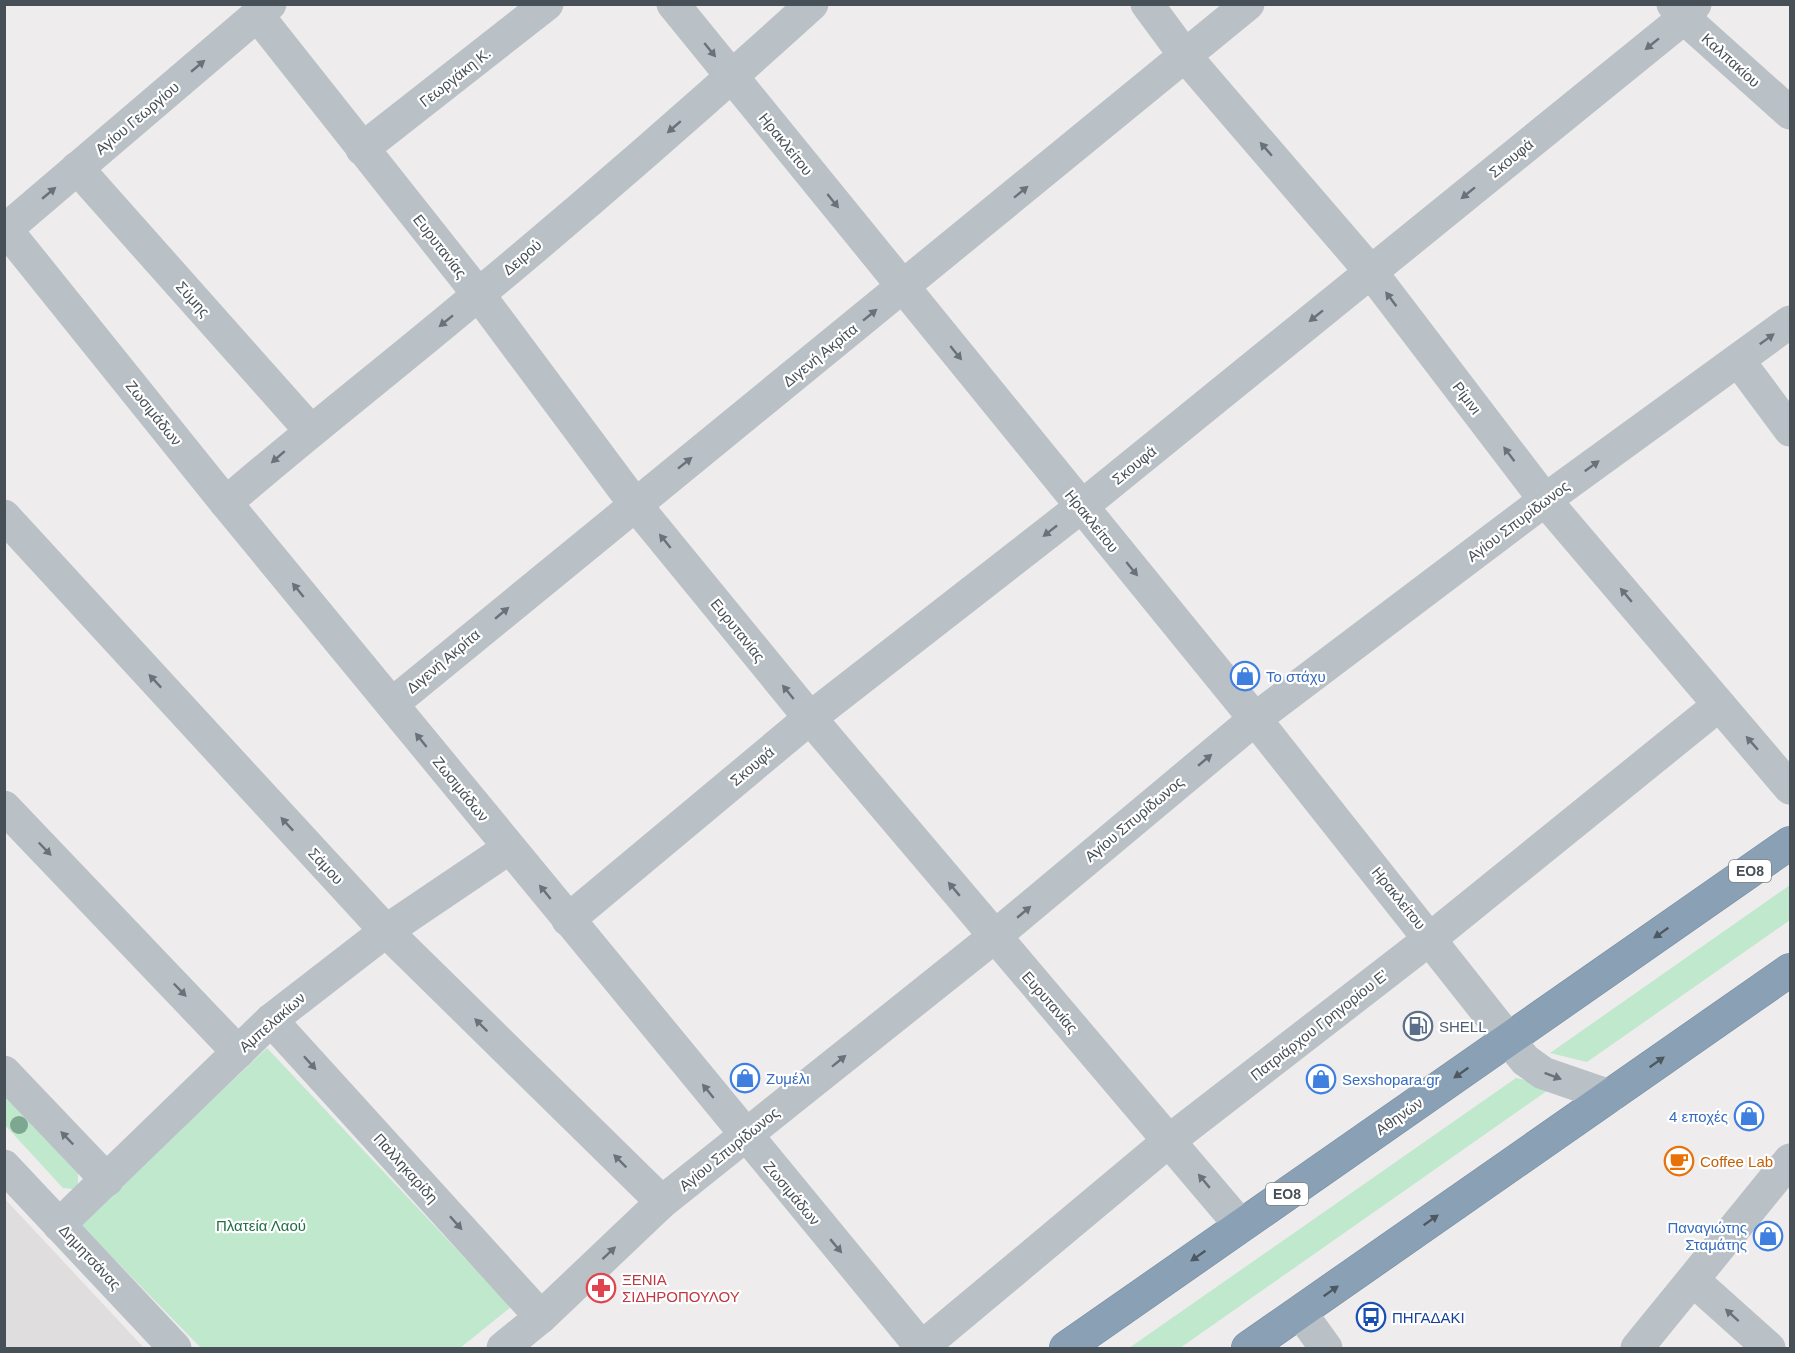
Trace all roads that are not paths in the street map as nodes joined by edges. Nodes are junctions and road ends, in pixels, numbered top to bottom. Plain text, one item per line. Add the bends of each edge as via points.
1 (547, 4) edge
2 (673, 4) edge
3 (812, 4) edge
4 (1147, 4) edge
5 (1248, 4) edge
6 (266, 8) edge
7 (1684, 9) edge
8 (1186, 57) junction
9 (732, 77) junction
10 (1791, 113) edge
11 (362, 149) junction
12 (77, 168) junction
13 (5, 229) edge
14 (1371, 272) junction
15 (904, 288) junction
16 (478, 295) junction
17 (1791, 321) edge
18 (1738, 360) junction
19 (310, 430) junction
20 (1791, 430) edge
21 (1545, 500) junction
22 (226, 503) junction
23 (634, 503) junction
24 (1081, 507) junction
25 (4, 516) edge
26 (392, 704) junction
27 (1719, 705) junction
28 (810, 718) junction
29 (1255, 719) junction
30 (1791, 788) edge
31 (4, 807) edge
32 (1791, 843) edge
33 (509, 848) junction
34 (568, 920) junction
35 (386, 932) junction
36 (994, 937) junction
37 (1431, 938) junction
38 (1791, 970) edge
39 (271, 1020) junction
40 (1509, 1039) junction
41 (238, 1052) junction
42 (4, 1072) edge
43 (1610, 1096) junction
44 (745, 1137) junction
45 (1170, 1140) junction
46 (1791, 1160) edge
47 (4, 1166) edge
48 (107, 1180) junction
49 (662, 1203) junction
50 (59, 1225) junction
51 (1241, 1226) junction
52 (1694, 1281) junction
53 (1300, 1312) junction
54 (541, 1317) junction
55 (175, 1348) edge
56 (503, 1348) edge
57 (921, 1348) edge
58 (1066, 1348) edge
59 (1248, 1348) edge
60 (1326, 1348) edge
61 (1636, 1348) edge
62 (1769, 1348) edge

1 - 11 street, Γεωργάκη Κ.
2 -> 9 street, Ηρακλείτου
3 - 9 street, Δειρού
4 - 8 street, Ρίμινι
5 - 8 street, Διγενή Ακρίτα
6 - 11 street, Ευρυτανίας
12 -> 6 street, Αγίου Γεωργίου
7 - 10 street, Καλπακίου
7 -> 14 street, Σκουφά
14 -> 8 street, Ρίμινι
15 -> 8 street, Διγενή Ακρίτα
9 -> 15 street, Ηρακλείτου
9 -> 16 street, Δειρού
11 - 16 street, Ευρυτανίας
13 -> 12 street, Αγίου Γεωργίου
12 - 19 street, Σύμης
13 - 22 street, Ζωσιμάδων
21 -> 14 street, Ρίμινι
14 -> 24 street, Σκουφά
23 -> 15 street, Διγενή Ακρίτα
15 -> 24 street, Ηρακλείτου
16 -> 19 street, Δειρού
16 - 23 street, Ευρυτανίας
18 -> 17 street, Αγίου Σπυρίδωνος
18 - 20 street
21 -> 18 street, Αγίου Σπυρίδωνος
19 -> 22 street, Δειρού
27 -> 21 street, Ρίμινι
21 - 29 street, Αγίου Σπυρίδωνος
26 -> 22 street, Ζωσιμάδων
26 -> 23 street, Διγενή Ακρίτα
28 -> 23 street, Ευρυτανίας
24 -> 28 street, Σκουφά
24 -> 29 street, Ηρακλείτου
35 -> 25 street, Σάμου
33 -> 26 street, Ζωσιμάδων
30 -> 27 street, Ρίμινι
27 - 37 street, Πατριάρχου Γρηγορίου Ε'
28 - 34 street, Σκουφά
36 -> 28 street, Ευρυτανίας
36 -> 29 street, Αγίου Σπυρίδωνος
29 - 37 street, Ηρακλείτου
31 -> 41 street
32 -> 40 highway, Αθηνών / ΕΟ8
34 -> 33 street, Ζωσιμάδων
33 - 35 street, Αμπελακίων
44 -> 34 street, Ζωσιμάδων
35 - 39 street, Αμπελακίων
49 -> 35 street, Σάμου
44 -> 36 street, Αγίου Σπυρίδωνος
36 - 45 street, Ευρυτανίας
37 - 40 street, Ηρακλείτου
37 - 45 street, Πατριάρχου Γρηγορίου Ε'
43 -> 38 highway
39 - 41 street, Αμπελακίων
39 -> 54 street, Παλληκαρίδη
40 -> 43 street, Ηρακλείτου via 1525,1060 1543,1073
40 -> 51 highway, Αθηνών / ΕΟ8
41 - 48 street, Αμπελακίων
48 -> 42 street
53 -> 43 highway
44 - 49 street, Αγίου Σπυρίδωνος
44 -> 57 street, Ζωσιμάδων
51 -> 45 street, Ευρυτανίας
45 - 57 street, Πατριάρχου Γρηγορίου Ε'
46 - 52 street
47 - 50 street, Δημητσάνας
48 - 50 street, Αμπελακίων
54 -> 49 street, Αγίου Σπυρίδωνος
50 - 55 street, Δημητσάνας
51 -> 58 highway, Αθηνών / ΕΟ8
52 - 61 street
62 -> 52 street
53 - 59 highway
53 - 60 street
54 - 56 street, Αγίου Σπυρίδωνος

